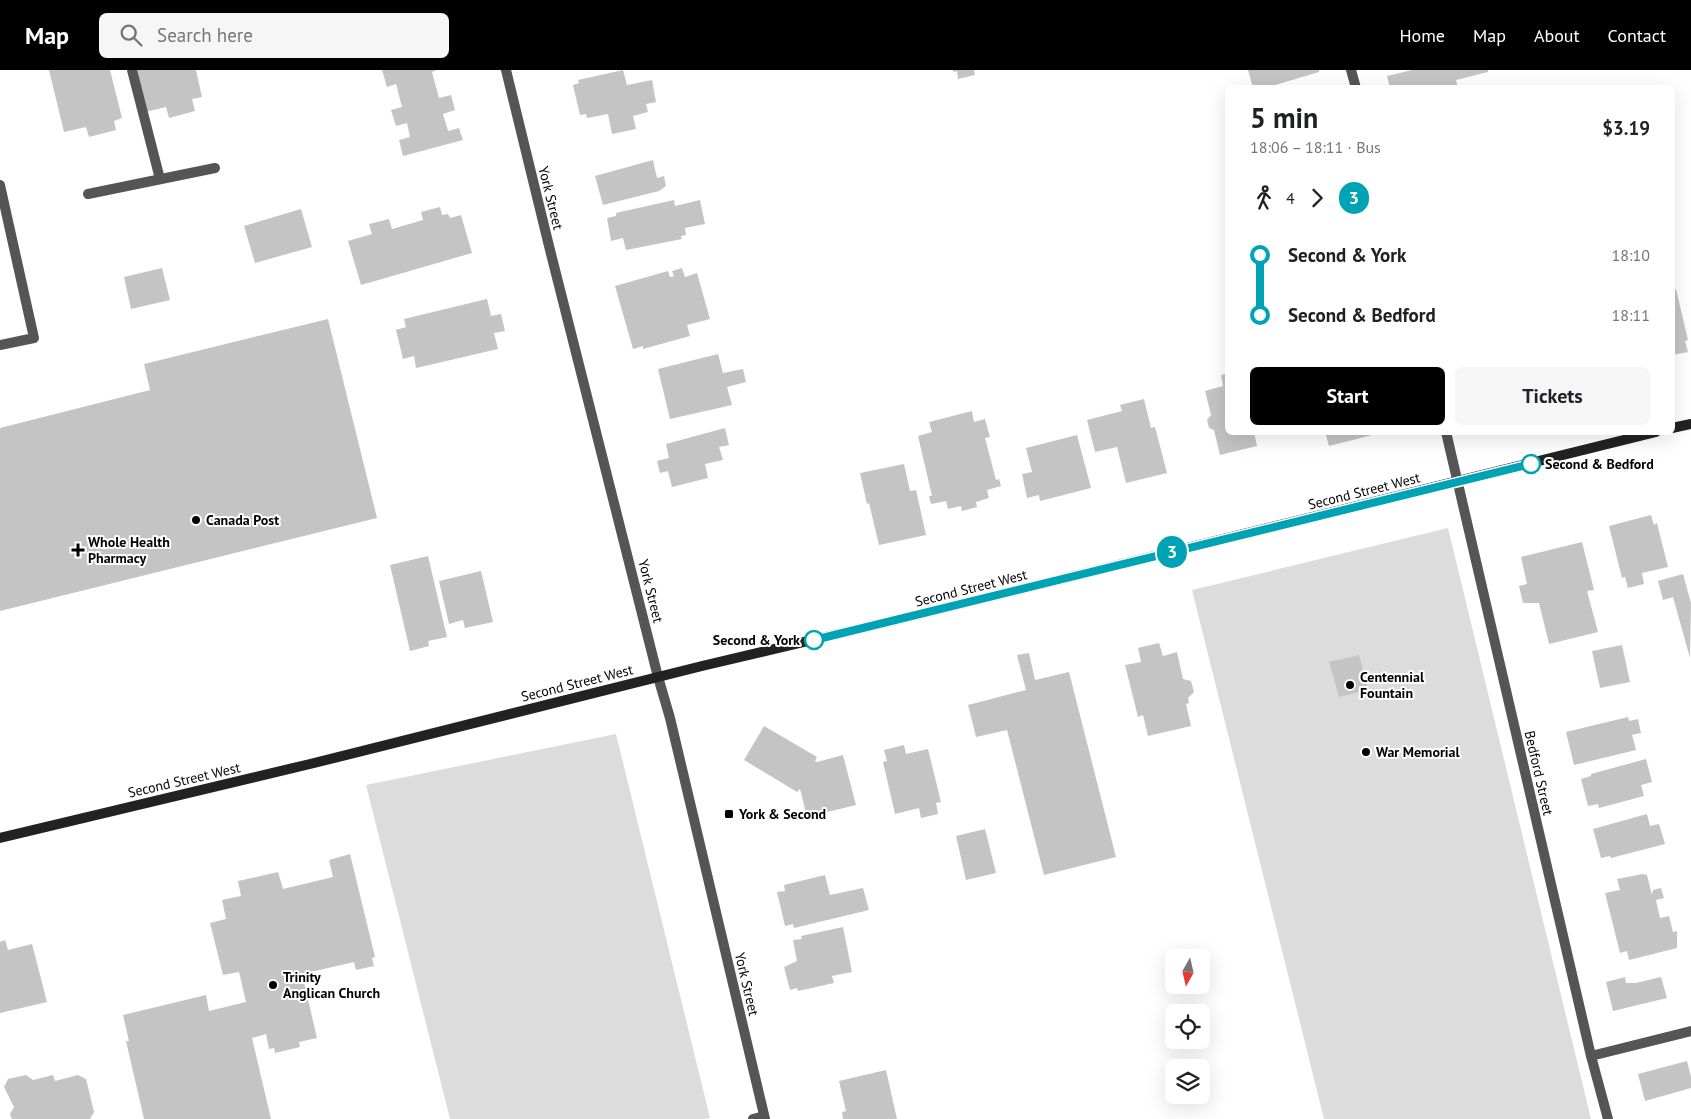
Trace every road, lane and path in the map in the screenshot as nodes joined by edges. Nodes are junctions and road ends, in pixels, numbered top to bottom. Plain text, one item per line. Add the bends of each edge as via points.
1 (132, 70) edge
2 (506, 70) edge
3 (1351, 70) edge
4 (1355, 85) edge
5 (216, 168) dead end
6 (160, 179) junction
7 (0, 185) edge
8 (88, 194) dead end
9 (0, 345) edge
10 (1691, 424) edge
11 (1675, 427) edge
12 (1447, 435) edge
13 (1644, 435) edge
14 (1457, 482) junction
15 (658, 677) junction
16 (0, 838) edge
17 (1691, 1030) edge
18 (1591, 1056) junction
19 (764, 1118) edge
20 (753, 1119) edge
21 (1608, 1119) edge

1 - 6 street
2 - 15 street, York Street
3 - 4 street
5 - 6 street
6 - 8 street
7 - 9 street via 34,338
10 - 11 main road
12 - 14 street, Bedford Street
13 - 14 main road, Second Street West
14 - 15 main road, Second Street West
14 - 18 street, Bedford Street
15 - 16 main road, Second Street West
15 - 19 street, York Street via 673,727
17 - 18 street
18 - 21 street, Bedford Street
19 - 20 street

